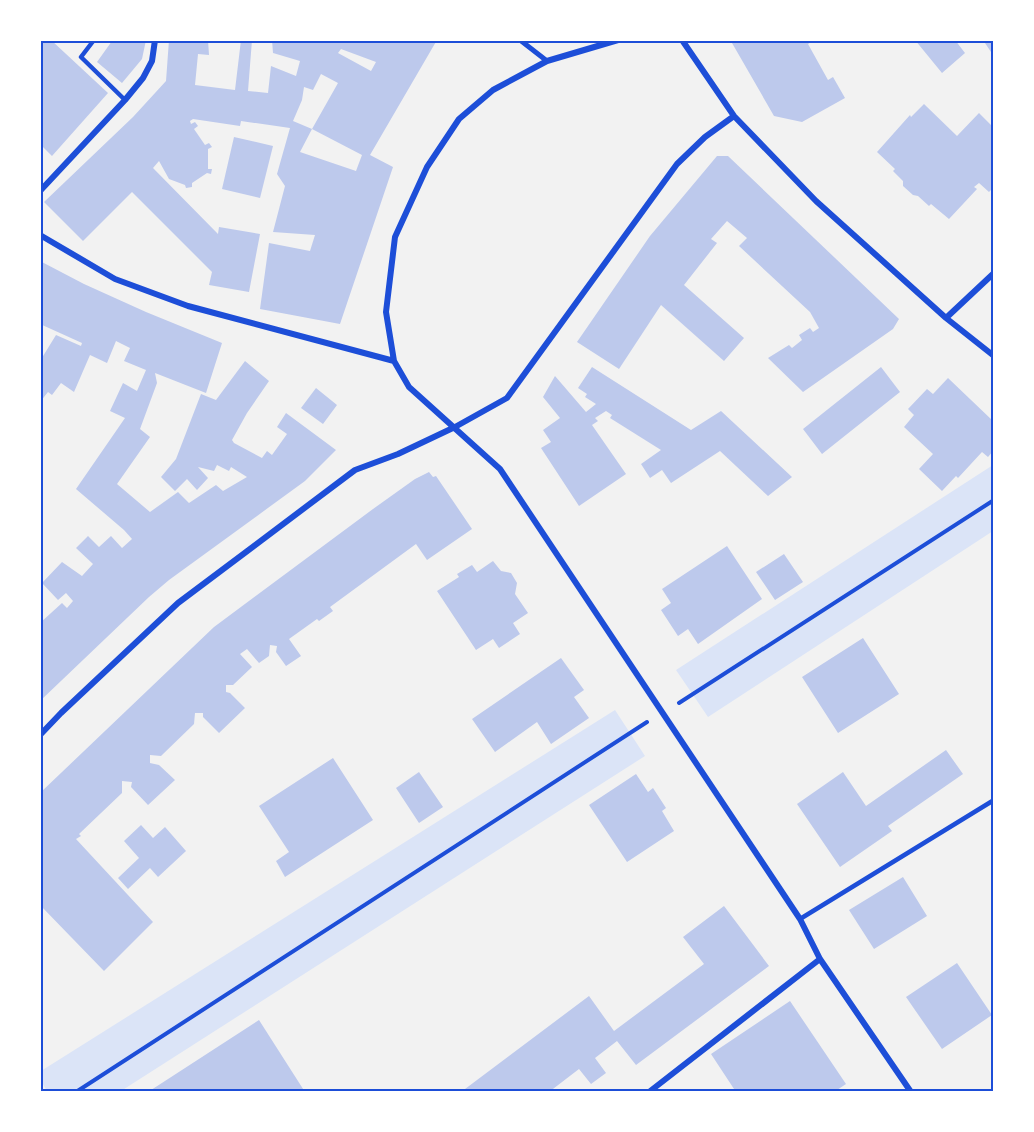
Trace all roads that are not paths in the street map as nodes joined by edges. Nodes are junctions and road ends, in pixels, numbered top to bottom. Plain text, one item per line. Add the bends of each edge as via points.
1 (94, 40) edge
2 (155, 40) edge
3 (520, 40) edge
4 (618, 40) edge
5 (682, 40) edge
6 (547, 61) junction
7 (125, 100) junction
8 (734, 116) junction
9 (42, 186) edge
10 (40, 235) edge
11 (993, 273) edge
12 (946, 318) junction
13 (993, 357) edge
14 (394, 361) junction
15 (455, 427) junction
16 (40, 735) edge
17 (993, 800) edge
18 (800, 919) junction
19 (820, 959) junction
20 (649, 1092) edge
21 (911, 1092) edge

1 - 7 lane via 81,57
2 - 7 street via 152,61
3 - 6 street
4 - 6 street
5 - 8 street
6 - 14 street via 493,90 459,119 427,166 394,237 387,312
7 - 9 street
8 - 12 street via 816,201
8 - 15 street via 677,164 507,398
10 - 14 street via 115,279 188,306
11 - 12 street
12 - 13 street
14 - 15 street via 409,387
15 - 16 street via 355,470 178,603
15 - 18 street via 500,469
17 - 18 lane
18 - 19 street
19 - 20 street
19 - 21 street

